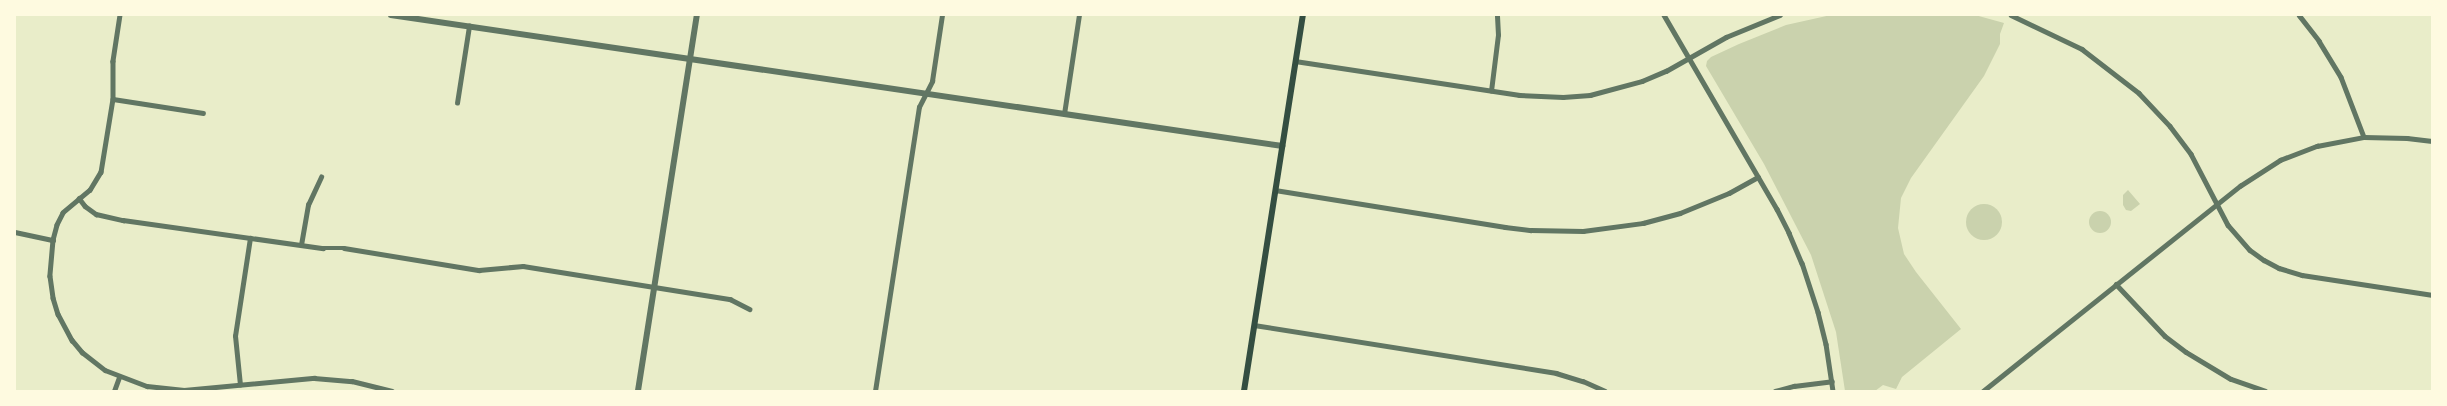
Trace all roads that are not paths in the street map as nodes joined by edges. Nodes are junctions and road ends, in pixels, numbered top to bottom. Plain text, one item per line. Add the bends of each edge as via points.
1 (120, 15) edge
2 (391, 15) edge
3 (697, 15) edge
4 (942, 15) edge
5 (1079, 15) edge
6 (1302, 15) edge
7 (1497, 15) edge
8 (1664, 15) edge
9 (1780, 15) edge
10 (2011, 15) edge
11 (2299, 15) edge
12 (469, 26) junction
13 (1690, 57) junction
14 (690, 59) junction
15 (1295, 61) junction
16 (1491, 91) junction
17 (925, 94) junction
18 (113, 100) junction
19 (457, 103) dead end
20 (203, 113) dead end
21 (1064, 114) junction
22 (2364, 137) junction
23 (2432, 141) edge
24 (1282, 146) junction
25 (321, 177) dead end
26 (1758, 177) junction
27 (1275, 190) junction
28 (79, 198) junction
29 (2217, 204) junction
30 (15, 232) edge
31 (250, 238) junction
32 (53, 240) junction
33 (301, 245) junction
34 (2116, 284) junction
35 (654, 288) junction
36 (2432, 295) edge
37 (750, 309) dead end
38 (1254, 325) junction
39 (119, 377) junction
40 (1832, 381) junction
41 (240, 385) junction
42 (114, 391) edge
43 (392, 391) edge
44 (638, 391) edge
45 (875, 391) edge
46 (1244, 391) edge
47 (1605, 391) edge
48 (1775, 391) edge
49 (1833, 391) edge
50 (1983, 391) edge
51 (2265, 391) edge

1 - 18 street via 113,61
2 - 12 street
3 - 14 street
4 - 17 street via 932,81
5 - 21 street
6 - 15 main road
7 - 16 street via 1498,35
8 - 13 street
9 - 13 street via 1726,37
10 - 29 street via 2082,49 2140,93 2190,154
11 - 22 street via 2341,77
12 - 14 street
12 - 19 street
13 - 16 street via 1642,81 1590,95 1536,97
13 - 26 street
14 - 17 street
14 - 35 street
15 - 16 street
15 - 24 main road
17 - 21 street
17 - 45 street via 919,108
18 - 20 street
18 - 28 street via 101,172 90,190
21 - 24 street
22 - 23 street
22 - 29 street via 2340,140 2295,154 2260,172
24 - 27 main road
25 - 33 street via 308,205
26 - 27 street via 1721,197 1680,213 1642,223 1583,231 1505,227
26 - 40 street via 1777,209 1802,264 1818,312
27 - 38 main road
28 - 31 street via 90,210 103,216
28 - 32 street via 60,219
29 - 34 street
29 - 36 street via 2238,238 2250,250 2279,268 2302,275
30 - 32 street
31 - 33 street
31 - 41 street via 235,336
32 - 39 street via 50,276 53,298 64,327 82,352
33 - 35 street via 344,248 479,270 524,266
34 - 50 street
34 - 51 street via 2165,336 2186,352 2231,379
35 - 37 street via 730,299
35 - 44 street
38 - 46 main road
38 - 47 street via 1556,373
39 - 41 street via 166,389
39 - 42 street
40 - 48 street
40 - 49 street
41 - 43 street via 280,379 321,378 352,381

